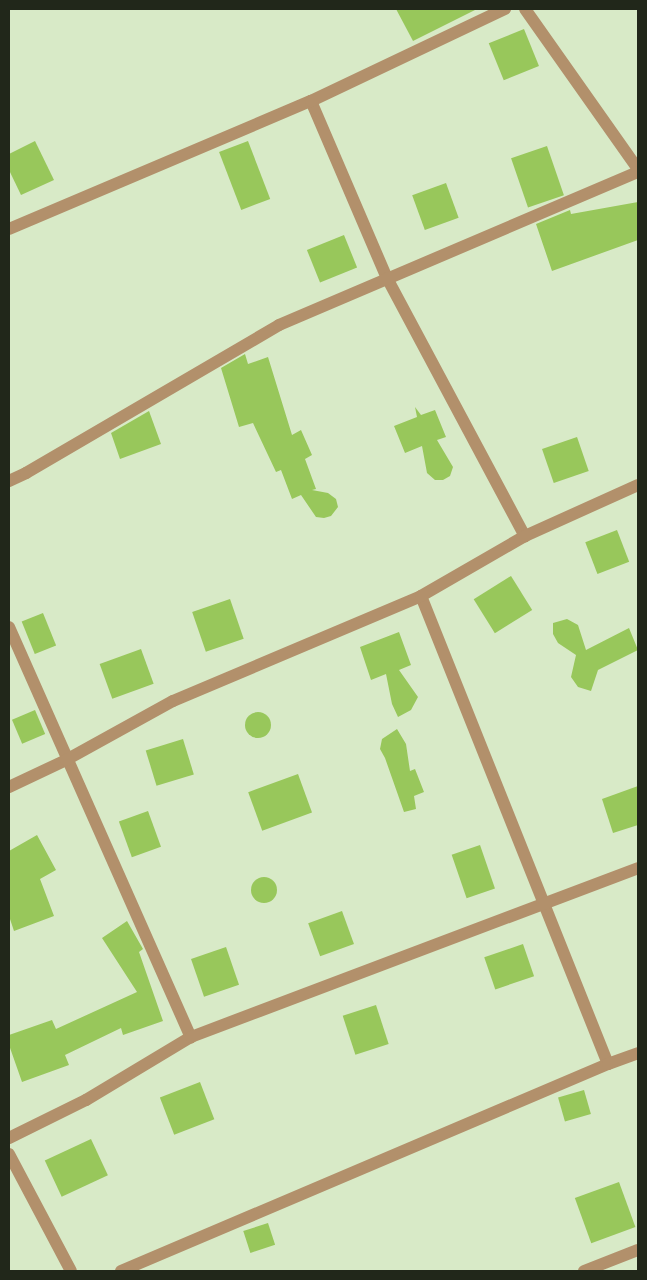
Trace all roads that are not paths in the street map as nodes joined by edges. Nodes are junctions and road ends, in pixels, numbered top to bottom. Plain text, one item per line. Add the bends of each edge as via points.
1 (505, 9) edge
2 (525, 9) edge
3 (311, 101) junction
4 (638, 170) edge
5 (9, 229) edge
6 (387, 278) junction
7 (9, 481) edge
8 (638, 485) edge
9 (525, 536) junction
10 (421, 596) junction
11 (9, 627) edge
12 (66, 760) junction
13 (9, 787) edge
14 (638, 868) edge
15 (542, 904) junction
16 (191, 1036) junction
17 (638, 1053) edge
18 (608, 1064) junction
19 (9, 1138) edge
20 (9, 1154) edge
21 (638, 1250) edge
22 (71, 1271) edge
23 (121, 1271) edge
24 (584, 1271) edge

1 - 3 street
2 - 4 street
3 - 5 street
3 - 6 street
4 - 6 street
6 - 7 street via 279,325
6 - 9 street
8 - 9 street
9 - 10 street
10 - 12 street via 173,701
10 - 15 street
11 - 12 street
12 - 13 street
12 - 16 street
14 - 15 street
15 - 16 street
15 - 18 street
16 - 19 street via 86,1100
17 - 18 street
18 - 23 street
20 - 22 street
21 - 24 street

